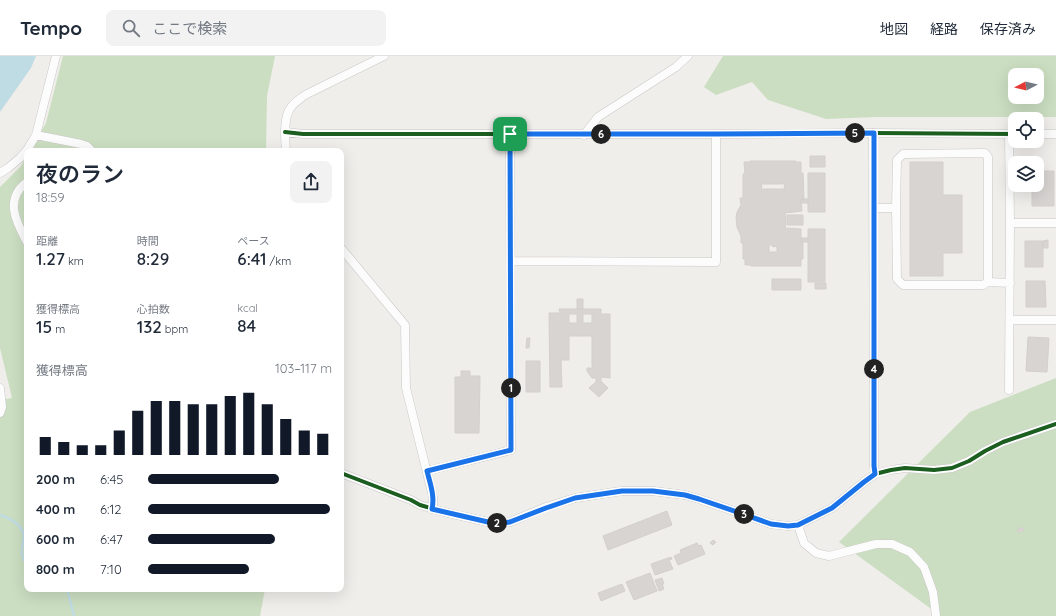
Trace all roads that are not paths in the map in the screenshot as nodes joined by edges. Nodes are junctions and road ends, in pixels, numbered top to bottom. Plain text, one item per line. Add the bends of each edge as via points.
1 (56, 56) edge
2 (384, 56) edge
3 (688, 56) edge
4 (285, 132) junction
5 (874, 133) junction
6 (510, 134) junction
7 (584, 134) junction
8 (716, 134) junction
9 (1008, 134) edge
10 (1044, 134) edge
11 (1056, 134) edge
12 (36, 135) junction
13 (28, 148) edge
14 (89, 148) edge
15 (286, 148) edge
16 (1012, 148) edge
17 (24, 153) edge
18 (0, 173) edge
19 (24, 185) edge
20 (874, 208) junction
21 (896, 208) junction
22 (1010, 223) junction
23 (1056, 223) edge
24 (24, 236) edge
25 (344, 252) edge
26 (511, 261) junction
27 (988, 282) junction
28 (1010, 282) junction
29 (1010, 320) junction
30 (1056, 320) edge
31 (0, 388) edge
32 (1009, 390) dead end
33 (0, 414) edge
34 (1056, 424) edge
35 (427, 471) junction
36 (875, 474) junction
37 (344, 475) edge
38 (432, 509) junction
39 (798, 525) junction
40 (936, 616) edge

1 - 12 street
2 - 4 street via 305,95 290,108
3 - 7 street via 676,67 598,117
4 - 6 street
4 - 15 street
5 - 8 street
5 - 9 street
5 - 20 street
6 - 7 street
6 - 26 street
7 - 8 street
8 - 26 street via 716,262
10 - 11 street
12 - 13 street
12 - 14 street
16 - 22 street
17 - 18 street
19 - 24 street via 16,194 13,208
20 - 21 street
20 - 36 street
21 - 27 street via 896,279 903,284 983,285
21 - 27 street via 897,160 903,154 985,153 988,157
22 - 23 street
22 - 28 street
25 - 35 street via 405,325 406,388
26 - 35 street via 511,450
27 - 28 street
28 - 29 street
29 - 30 street
29 - 32 street
31 - 33 street
34 - 36 street via 1003,442 952,468 905,468
35 - 38 street via 433,497
36 - 39 street via 832,508
37 - 38 street
38 - 39 street via 503,523 575,498 622,491 653,491 685,495 771,524
39 - 40 street via 804,542 816,553 829,556 876,544 892,544 910,552 924,567 933,592

